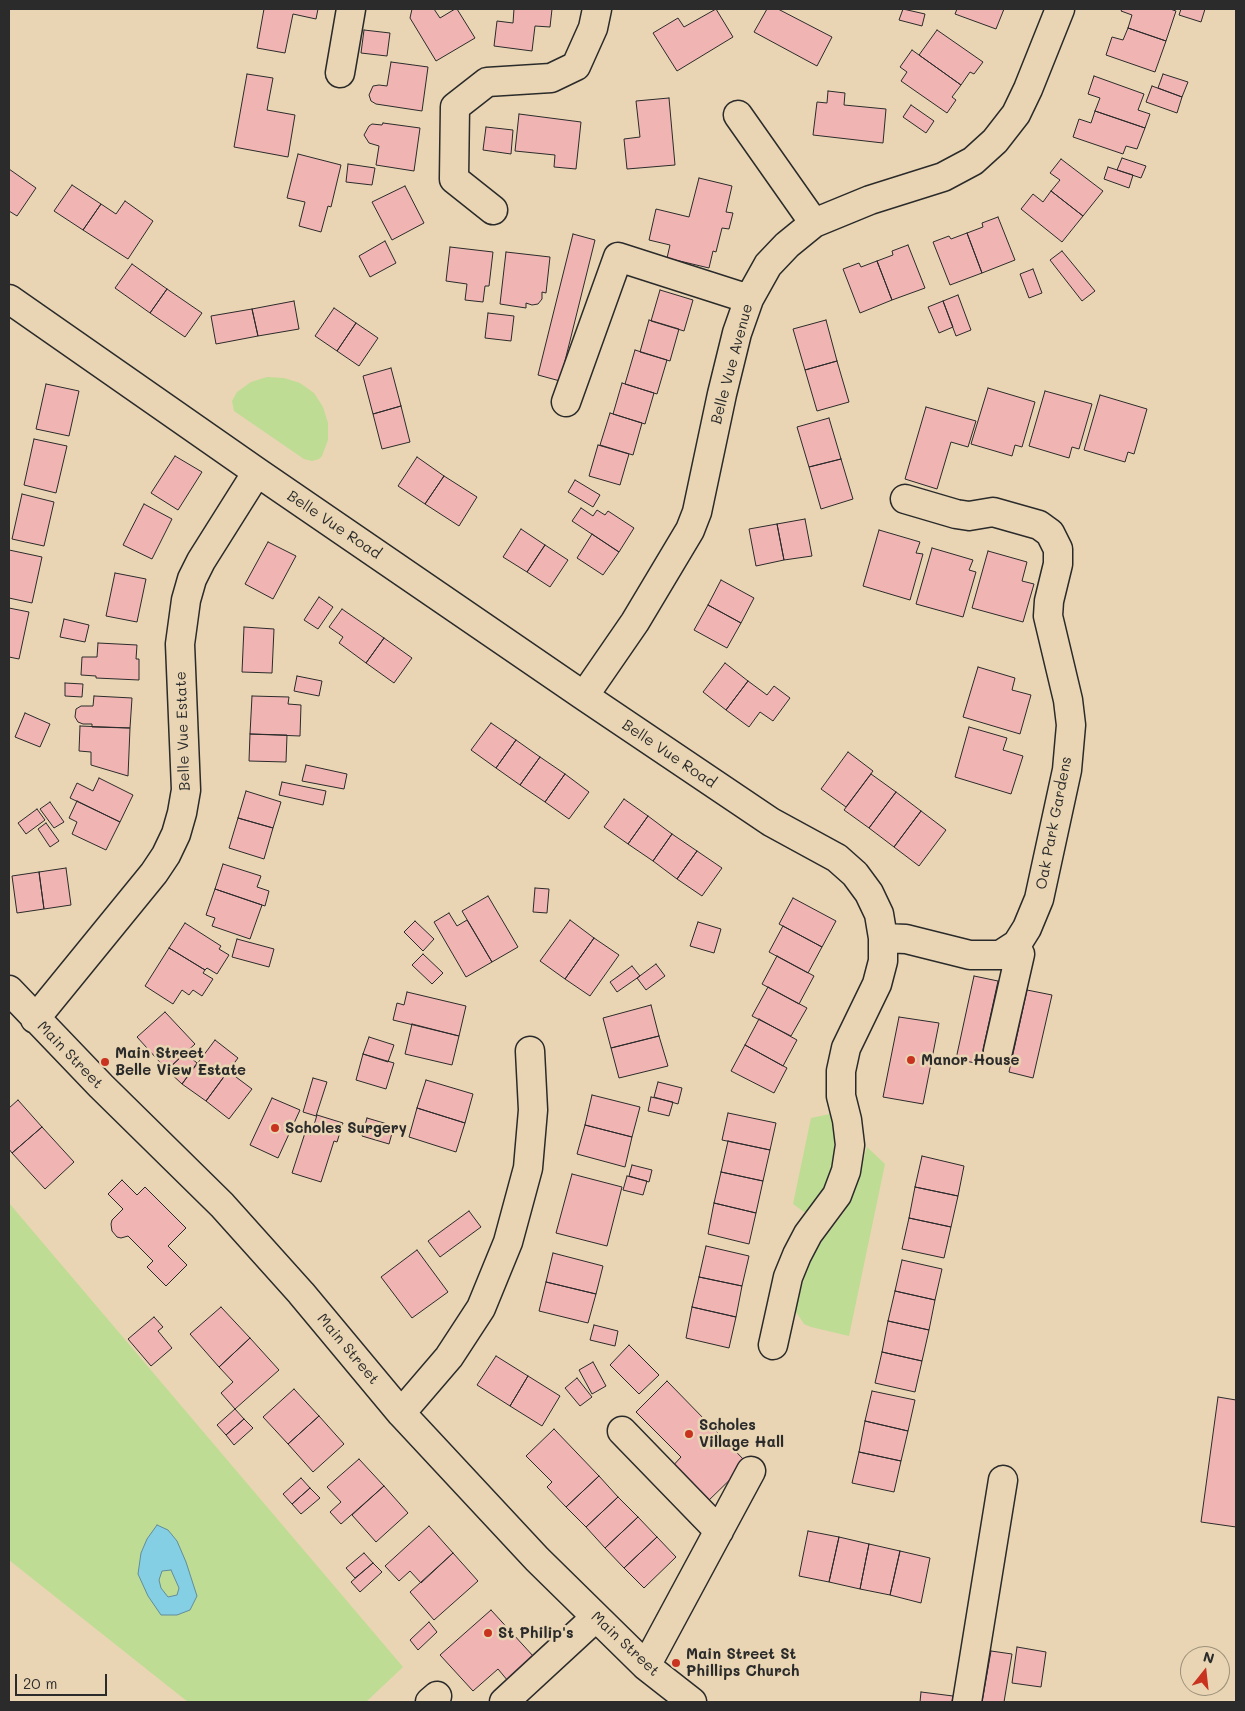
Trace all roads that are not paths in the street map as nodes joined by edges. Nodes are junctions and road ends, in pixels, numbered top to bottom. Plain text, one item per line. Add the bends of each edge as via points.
1 (351, 9) edge
2 (597, 9) edge
3 (1060, 9) edge
4 (340, 73) dead end
5 (738, 115) dead end
6 (493, 210) dead end
7 (814, 223) junction
8 (9, 299) edge
9 (749, 299) junction
10 (566, 402) dead end
11 (257, 472) junction
12 (905, 499) dead end
13 (584, 696) junction
14 (884, 938) junction
15 (1000, 955) junction
16 (9, 990) edge
17 (35, 1019) junction
18 (530, 1051) dead end
19 (998, 1051) dead end
20 (774, 1346) dead end
21 (401, 1413) junction
22 (622, 1431) dead end
23 (750, 1471) dead end
24 (1003, 1480) dead end
25 (719, 1531) junction
26 (596, 1618) junction
27 (646, 1666) junction
28 (504, 1702) edge
29 (692, 1702) edge
30 (967, 1702) edge

1 - 4 street
2 - 6 street via 593,28 576,66 551,78 487,82 455,107 454,179
3 - 7 street, Belle Vue Avenue via 1016,114 995,141 973,161 942,177 870,200
5 - 7 street
7 - 9 street, Belle Vue Avenue via 768,265
8 - 11 street, Belle Vue Road
9 - 10 street via 618,257
9 - 13 street, Belle Vue Avenue via 735,342 697,512 690,530 635,622
11 - 13 street, Belle Vue Road
11 - 17 street, Belle Vue Estate via 201,561 186,600 180,644 186,790 176,834 154,873
12 - 15 street, Oak Park Gardens via 969,516 993,512 1039,525 1050,533 1058,549 1048,616 1068,700 1071,725 1067,770 1039,898 1028,928 1017,944
13 - 14 street, Belle Vue Road via 771,822 837,858 869,892 879,914
14 - 15 street via 906,939 970,955
14 - 20 street, Belle Vue Road via 877,984 846,1048 841,1071 841,1096 850,1145 846,1171 837,1195 796,1255 788,1277
15 - 19 street via 1020,954
16 - 17 street, Main Street
17 - 21 street, Main Street via 222,1205
18 - 21 street via 534,1110 528,1168 508,1242 481,1308 449,1357
21 - 26 street, Main Street
22 - 25 street
23 - 25 street
24 - 30 street
25 - 27 street
26 - 27 street, Main Street
26 - 28 street
27 - 29 street, Main Street

